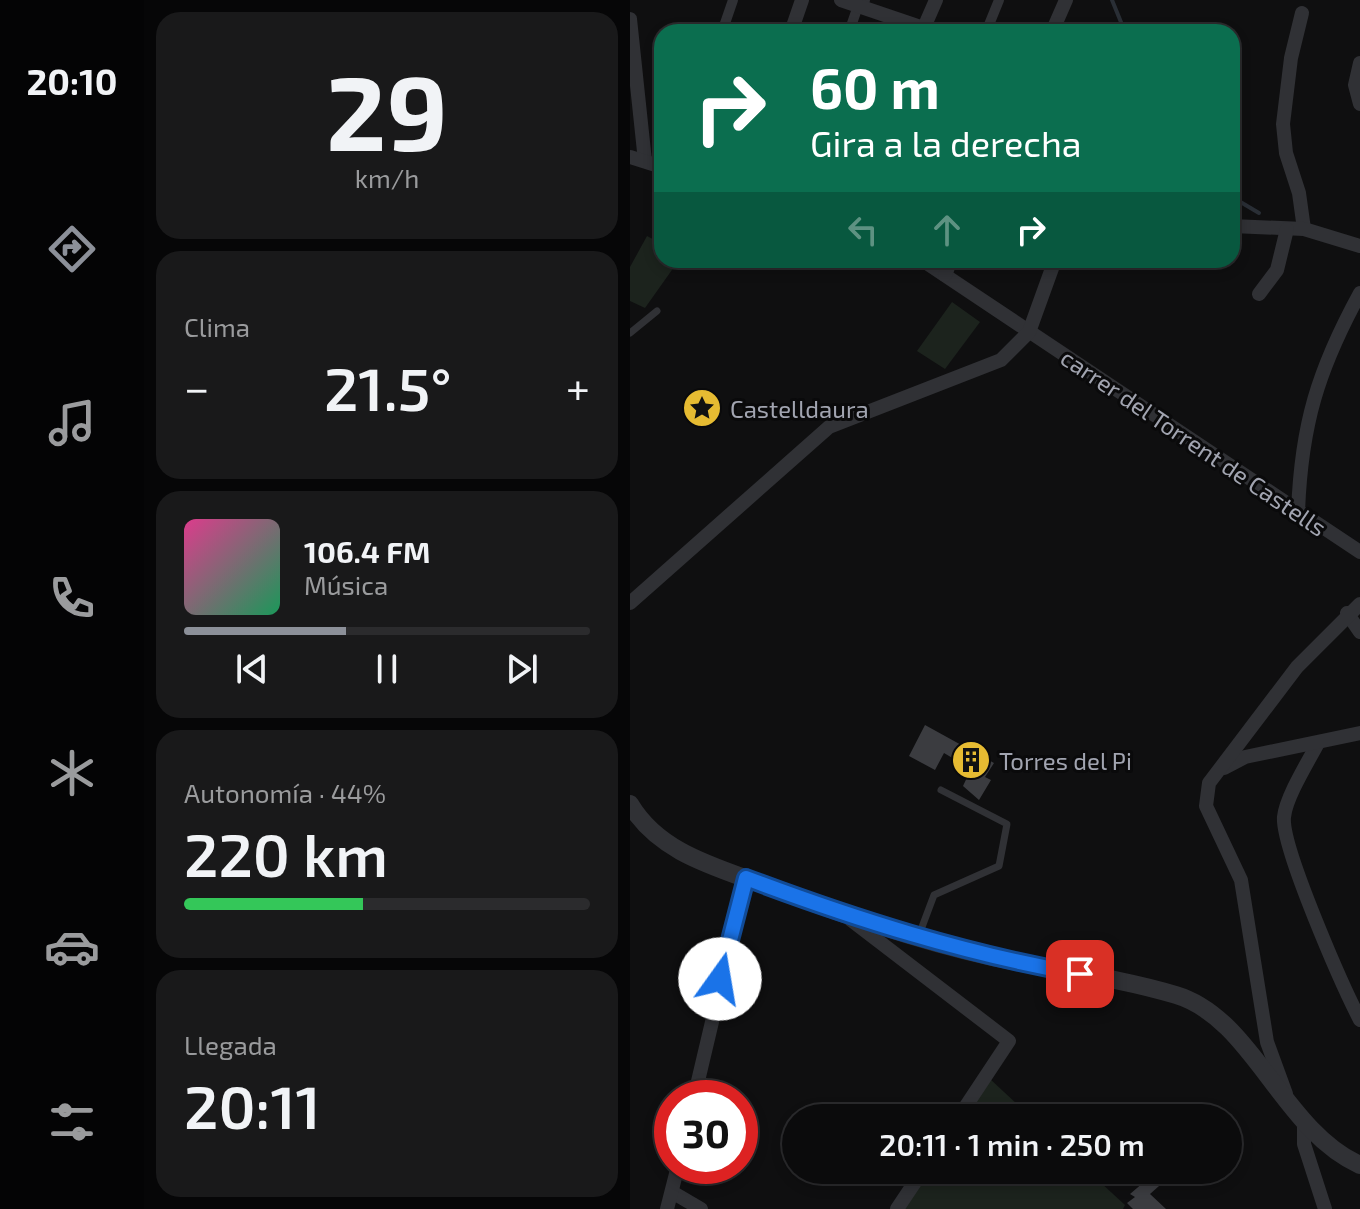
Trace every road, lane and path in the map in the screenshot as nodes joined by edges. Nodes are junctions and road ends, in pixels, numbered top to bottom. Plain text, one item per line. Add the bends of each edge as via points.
1 (733, 0) edge
2 (802, 0) edge
3 (841, 0) edge
4 (936, 0) edge
5 (999, 0) edge
6 (1066, 0) edge
7 (861, 3) edge
8 (1302, 13) dead end
9 (630, 19) edge
10 (725, 24) edge
11 (794, 24) edge
12 (852, 24) edge
13 (910, 24) edge
14 (929, 24) edge
15 (989, 24) edge
16 (1056, 24) edge
17 (1360, 63) edge
18 (1360, 104) edge
19 (637, 159) edge
20 (1240, 226) edge
21 (1287, 229) junction
22 (1304, 229) junction
23 (1360, 246) edge
24 (934, 268) edge
25 (948, 268) edge
26 (1052, 268) edge
27 (945, 275) junction
28 (1360, 293) edge
29 (1259, 294) dead end
30 (657, 311) dead end
31 (1029, 332) junction
32 (630, 333) edge
33 (1298, 513) junction
34 (1360, 552) edge
35 (630, 603) edge
36 (1360, 604) edge
37 (1347, 613) junction
38 (1360, 632) edge
39 (1360, 733) edge
40 (1318, 743) junction
41 (1220, 770) junction
42 (941, 790) dead end
43 (630, 804) edge
44 (746, 878) junction
45 (844, 915) junction
46 (919, 937) junction
47 (1360, 1020) edge
48 (698, 1080) edge
49 (967, 1104) edge
50 (1290, 1106) junction
51 (1304, 1122) junction
52 (1360, 1165) edge
53 (674, 1184) edge
54 (914, 1184) edge
55 (672, 1192) junction
56 (667, 1209) edge
57 (701, 1209) edge
58 (897, 1209) edge
59 (1325, 1209) edge

1 - 10 street
2 - 11 street
3 - 7 street
4 - 14 street
5 - 15 street
6 - 16 street
7 - 12 street
7 - 13 street
8 - 22 street via 1283,124
9 - 19 street
17 - 18 street via 1355,85
20 - 21 street
21 - 22 street
21 - 29 street via 1277,270
22 - 23 street
24 - 27 street, carrer del Torrent de Castells
25 - 27 street
26 - 31 street
27 - 31 street, carrer del Torrent de Castells
28 - 33 street via 1335,338 1312,398 1300,461
30 - 32 lane
31 - 33 street, carrer del Torrent de Castells
31 - 35 street via 1001,360 829,427
33 - 34 street, carrer del Torrent de Castells
36 - 37 street
37 - 38 street
37 - 41 street via 1297,667
39 - 40 street
40 - 41 street via 1245,757
40 - 47 street via 1284,816 1288,841
41 - 50 street via 1209,783 1206,806 1241,880 1267,1042
42 - 46 lane via 1007,824 999,866 934,895
43 - 44 street via 640,821 667,844
44 - 45 street
44 - 48 street
45 - 46 street
45 - 49 street via 1009,1041
46 - 50 street via 1180,996 1227,1025
50 - 51 street
51 - 52 street
51 - 59 street via 1304,1144
53 - 55 street
54 - 58 street
55 - 56 street
55 - 57 street

